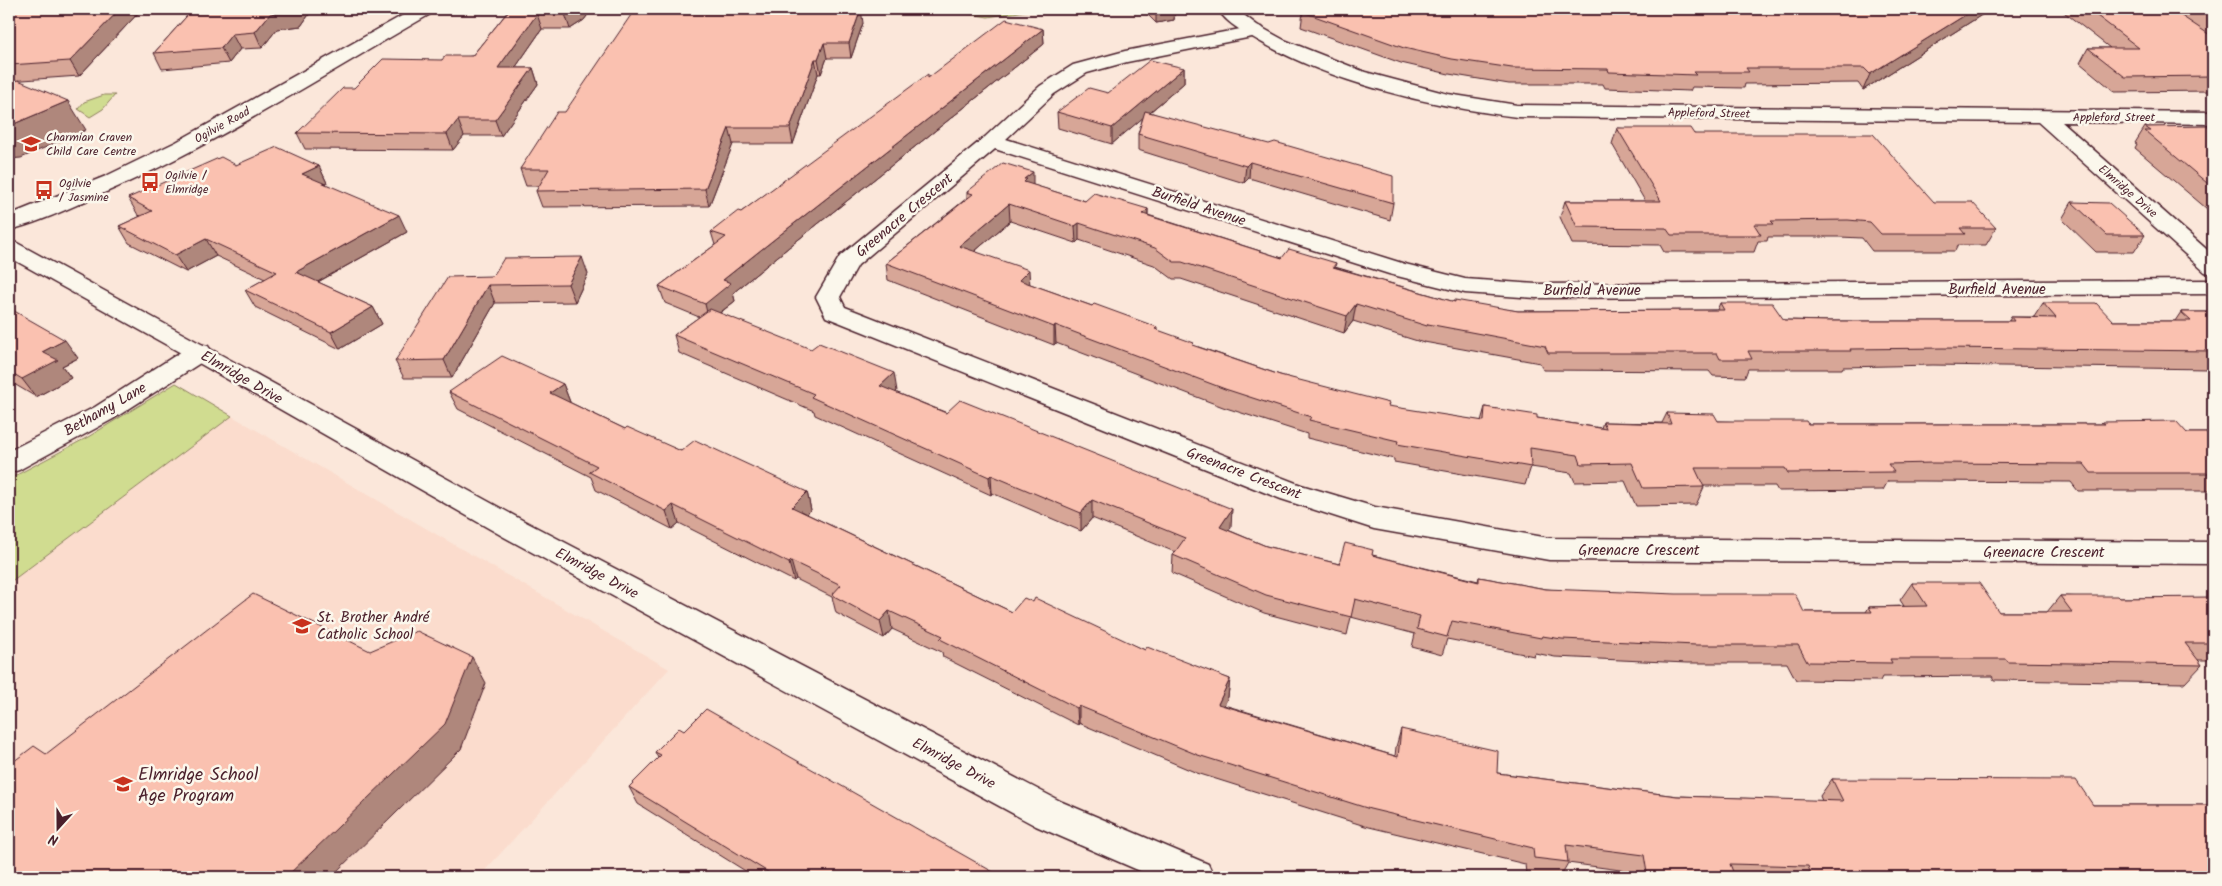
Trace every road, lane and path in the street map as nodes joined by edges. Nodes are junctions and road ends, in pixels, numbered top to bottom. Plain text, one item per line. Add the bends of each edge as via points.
1 (426, 9) edge
2 (1226, 9) edge
3 (1256, 31) junction
4 (2042, 116) junction
5 (2213, 118) edge
6 (992, 141) junction
7 (9, 224) edge
8 (9, 248) edge
9 (2213, 267) edge
10 (2213, 287) edge
11 (199, 352) junction
12 (9, 463) edge
13 (2213, 554) edge
14 (1195, 877) edge

1 - 7 street, Ogilvie Road via 147,165
2 - 3 street, Appleford Street
3 - 4 street, Appleford Street via 1292,52 1378,84 1433,98 1517,111
3 - 6 street, Greenacre Crescent via 1080,69 1047,90
4 - 5 street, Appleford Street
4 - 9 street, Elmridge Drive
6 - 10 street, Burfield Avenue via 1396,268 1466,286 1536,291
6 - 13 street, Greenacre Crescent via 848,261 828,297 835,312 1291,492 1374,518 1549,550
8 - 11 street, Elmridge Drive
11 - 12 street, Bethamy Lane via 104,413
11 - 14 street, Elmridge Drive via 514,529 1040,809

